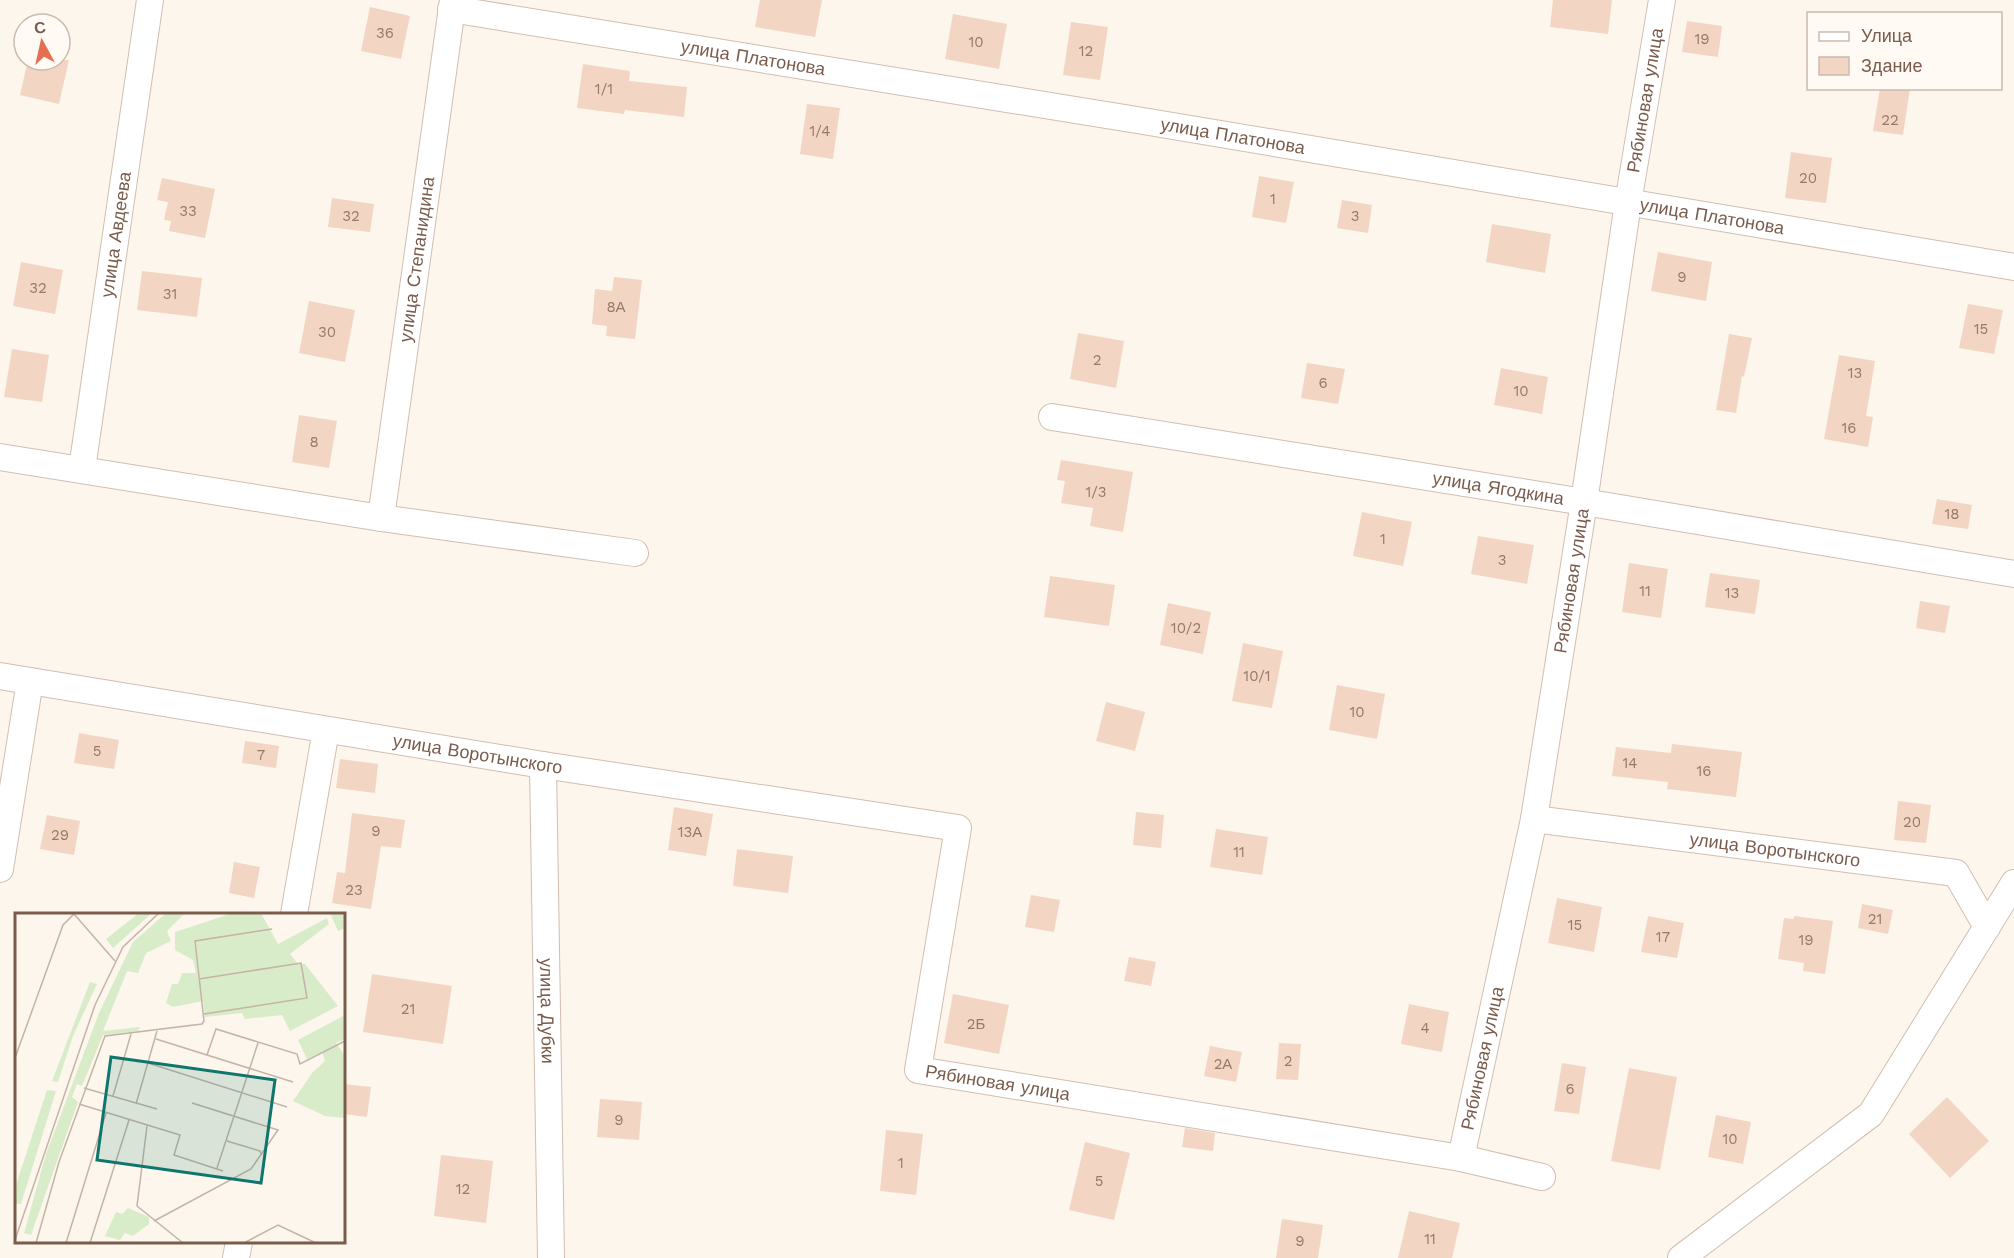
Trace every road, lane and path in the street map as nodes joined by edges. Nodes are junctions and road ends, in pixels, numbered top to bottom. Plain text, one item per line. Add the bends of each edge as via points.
1 (150, 0) edge
2 (1662, 0) edge
3 (452, 5) edge
4 (1628, 203) junction
5 (2014, 267) edge
6 (1052, 417) dead end
7 (0, 457) edge
8 (82, 469) junction
9 (1584, 502) junction
10 (381, 518) junction
11 (635, 553) dead end
12 (2014, 574) edge
13 (0, 676) edge
14 (30, 681) junction
15 (326, 730) junction
16 (543, 765) junction
17 (1534, 819) junction
18 (958, 828) joint
19 (0, 868) edge
20 (2014, 883) edge
21 (294, 913) edge
22 (1987, 927) junction
23 (1461, 1158) junction
24 (1542, 1177) dead end
25 (239, 1243) edge
26 (236, 1258) edge
27 (551, 1258) edge
28 (1681, 1258) edge

1 - 8 street, улица Авдеева
2 - 4 street, Рябиновая улица
3 - 4 street, улица Платонова
3 - 10 street, улица Степанидина
4 - 5 street, улица Платонова
4 - 9 street, Рябиновая улица
6 - 9 street, улица Ягодкина
7 - 8 street
8 - 10 street
9 - 12 street, улица Ягодкина
9 - 17 street, Рябиновая улица
10 - 11 street
13 - 14 street, улица Воротынского
14 - 15 street, улица Воротынского
14 - 19 street
15 - 16 street, улица Воротынского
15 - 21 street
16 - 18 street, улица Воротынского
16 - 27 street, улица Дубки
17 - 22 street, улица Воротынского via 1956,873
17 - 23 street, Рябиновая улица
18 - 23 street, Рябиновая улица via 918,1070
20 - 22 street
22 - 28 street via 1871,1114
23 - 24 street, Рябиновая улица
25 - 26 street

